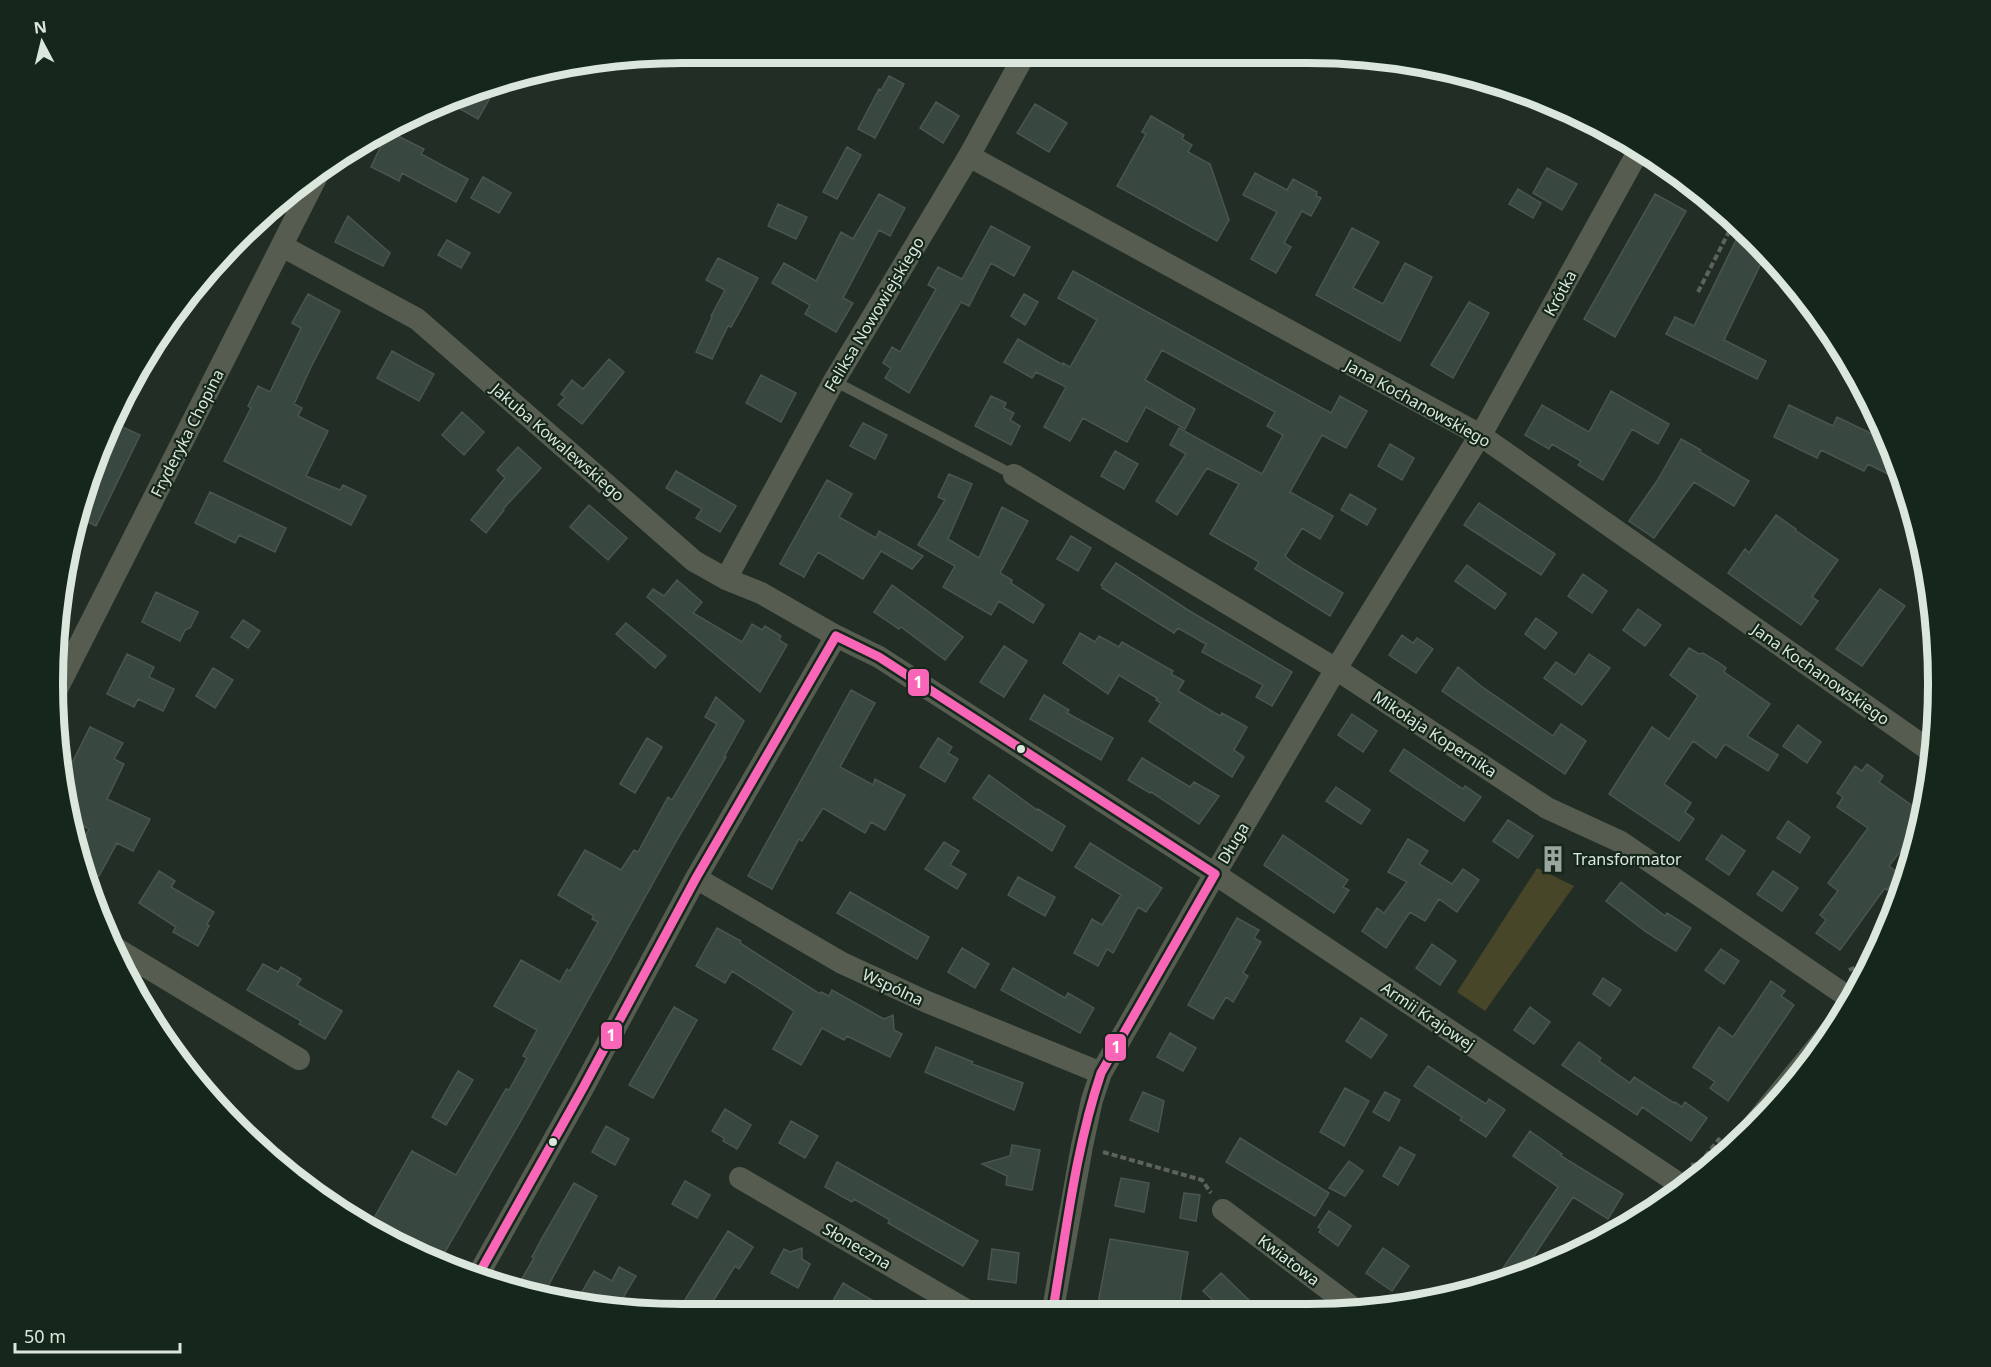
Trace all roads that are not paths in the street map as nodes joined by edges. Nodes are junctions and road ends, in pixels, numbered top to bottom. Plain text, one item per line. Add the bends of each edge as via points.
1 (1020, 63) edge
2 (969, 156) junction
3 (1635, 157) edge
4 (311, 187) edge
5 (282, 246) junction
6 (834, 381) junction
7 (1480, 435) junction
8 (1014, 475) joint
9 (726, 579) junction
10 (836, 636) junction
11 (1336, 669) junction
12 (63, 677) edge
13 (1925, 747) edge
14 (1215, 874) junction
15 (696, 878) junction
16 (125, 954) edge
17 (1845, 995) edge
18 (299, 1059) dead end
19 (1101, 1073) junction
20 (740, 1178) dead end
21 (1676, 1182) edge
22 (1222, 1210) road end
23 (481, 1270) edge
24 (1347, 1303) edge
25 (958, 1304) edge
26 (1054, 1304) edge

1 - 2 street, Feliksa Nowowiejskiego
2 - 6 street, Feliksa Nowowiejskiego
2 - 7 street, Jana Kochanowskiego
3 - 7 street, Krótka
4 - 5 street, Fryderyka Chopina
5 - 9 street, Jakuba Kowalewskiego via 417,319 694,561
5 - 12 street, Fryderyka Chopina
6 - 8 lane
6 - 9 street, Feliksa Nowowiejskiego
7 - 11 street, Długa
7 - 13 street, Jana Kochanowskiego
8 - 11 street, Mikołaja Kopernika
9 - 10 street, Jakuba Kowalewskiego via 761,593
10 - 14 street, Armii Krajowej via 879,657
10 - 15 street
11 - 14 street, Długa
11 - 17 street, Mikołaja Kopernika via 1547,808 1621,842
14 - 19 street, Długa
14 - 21 street, Armii Krajowej
15 - 19 street, Wspólna via 842,963
15 - 23 street
16 - 18 street
19 - 26 street, Długa via 1082,1146
20 - 25 street, Słoneczna
22 - 24 street, Kwiatowa

